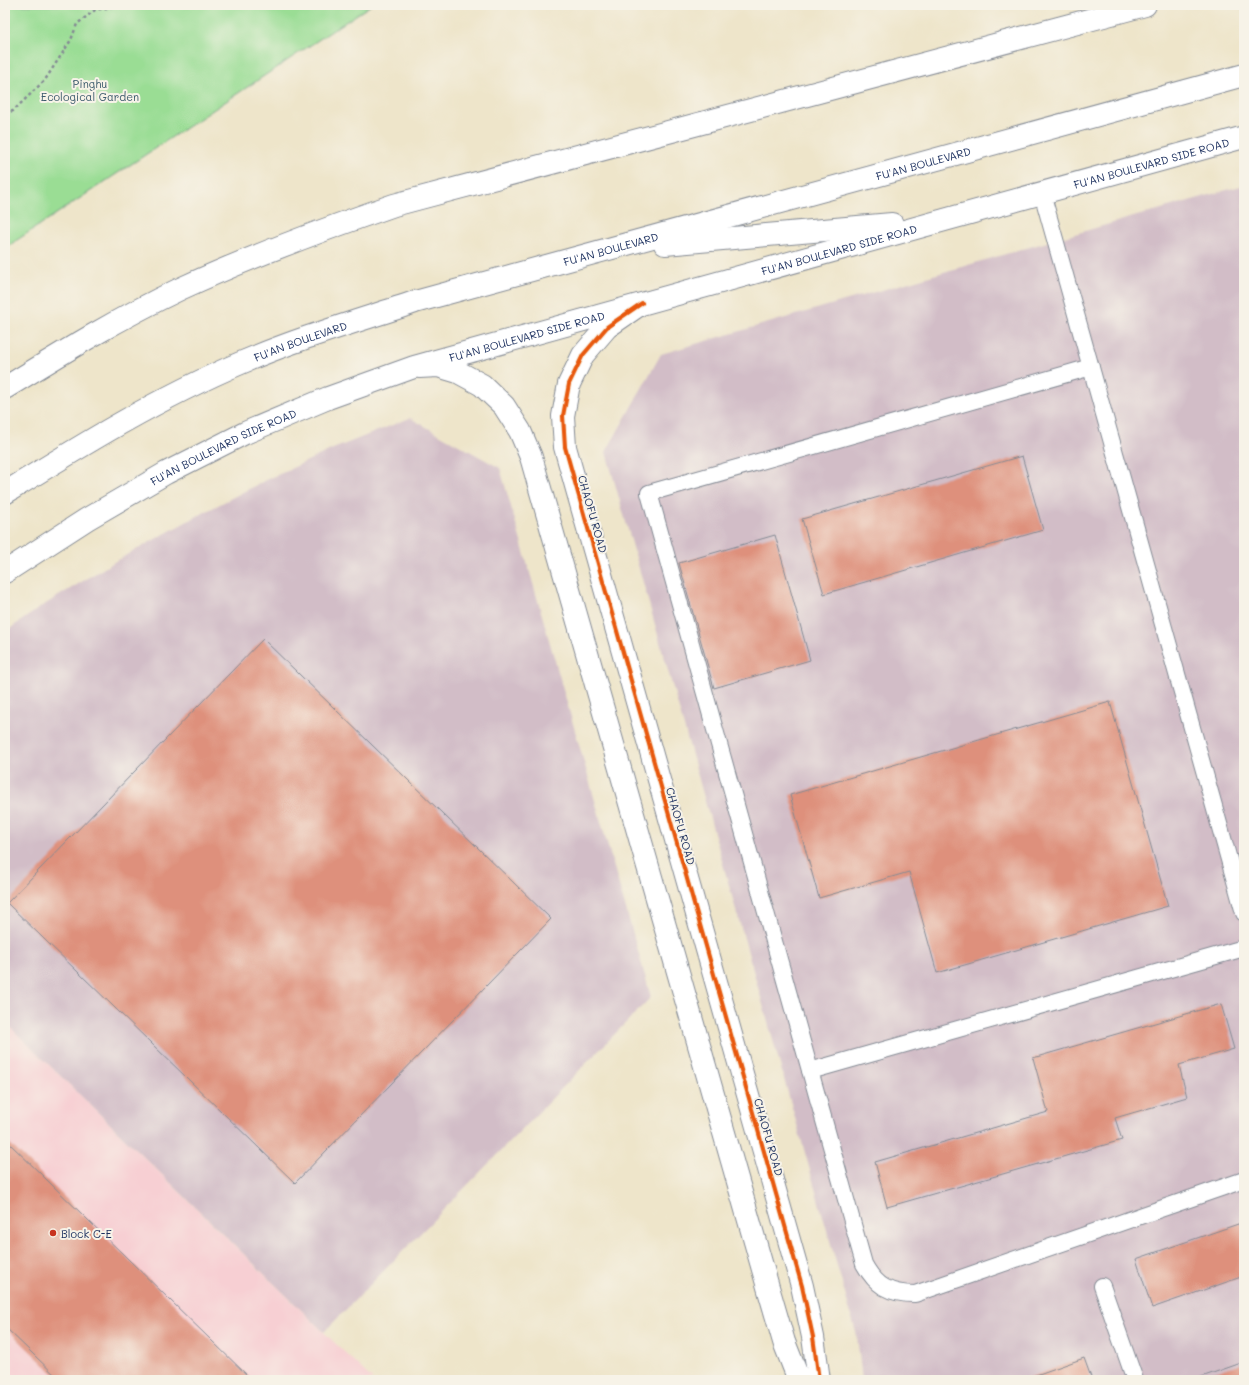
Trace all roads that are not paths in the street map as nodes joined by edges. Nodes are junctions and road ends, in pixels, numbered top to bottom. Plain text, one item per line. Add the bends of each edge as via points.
1 (1145, 5) edge
2 (1244, 75) edge
3 (1244, 137) edge
4 (1042, 193) junction
5 (948, 218) junction
6 (606, 250) junction
7 (642, 303) junction
8 (414, 367) junction
9 (1091, 367) junction
10 (5, 388) edge
11 (5, 493) edge
12 (5, 572) edge
13 (1244, 913) edge
14 (1244, 948) edge
15 (810, 1071) junction
16 (1244, 1180) edge
17 (1102, 1286) dead end
18 (799, 1380) edge
19 (819, 1380) edge
20 (1135, 1380) edge

1 - 10 main road via 394,205 251,258 180,289 117,321
2 - 6 main road, FU'AN BOULEVARD
3 - 4 main road, FU'AN BOULEVARD SIDE ROAD
4 - 5 main road, FU'AN BOULEVARD SIDE ROAD
4 - 9 lane
5 - 6 main road
5 - 7 main road, FU'AN BOULEVARD SIDE ROAD
6 - 11 main road, FU'AN BOULEVARD via 415,302 328,330 244,362 170,397 91,439
7 - 8 main road, FU'AN BOULEVARD SIDE ROAD
7 - 19 main road, CHAOFU ROAD via 607,327 583,355 569,384 563,416 565,447 802,1286
8 - 12 main road, FU'AN BOULEVARD SIDE ROAD via 328,398 232,439 166,473 87,519
8 - 18 main road via 438,366 458,372 482,385 504,406 532,457 770,1294 784,1342
9 - 13 lane
9 - 15 lane via 649,493
14 - 15 lane
15 - 16 lane via 864,1264 870,1275 890,1291 915,1294
17 - 20 lane

